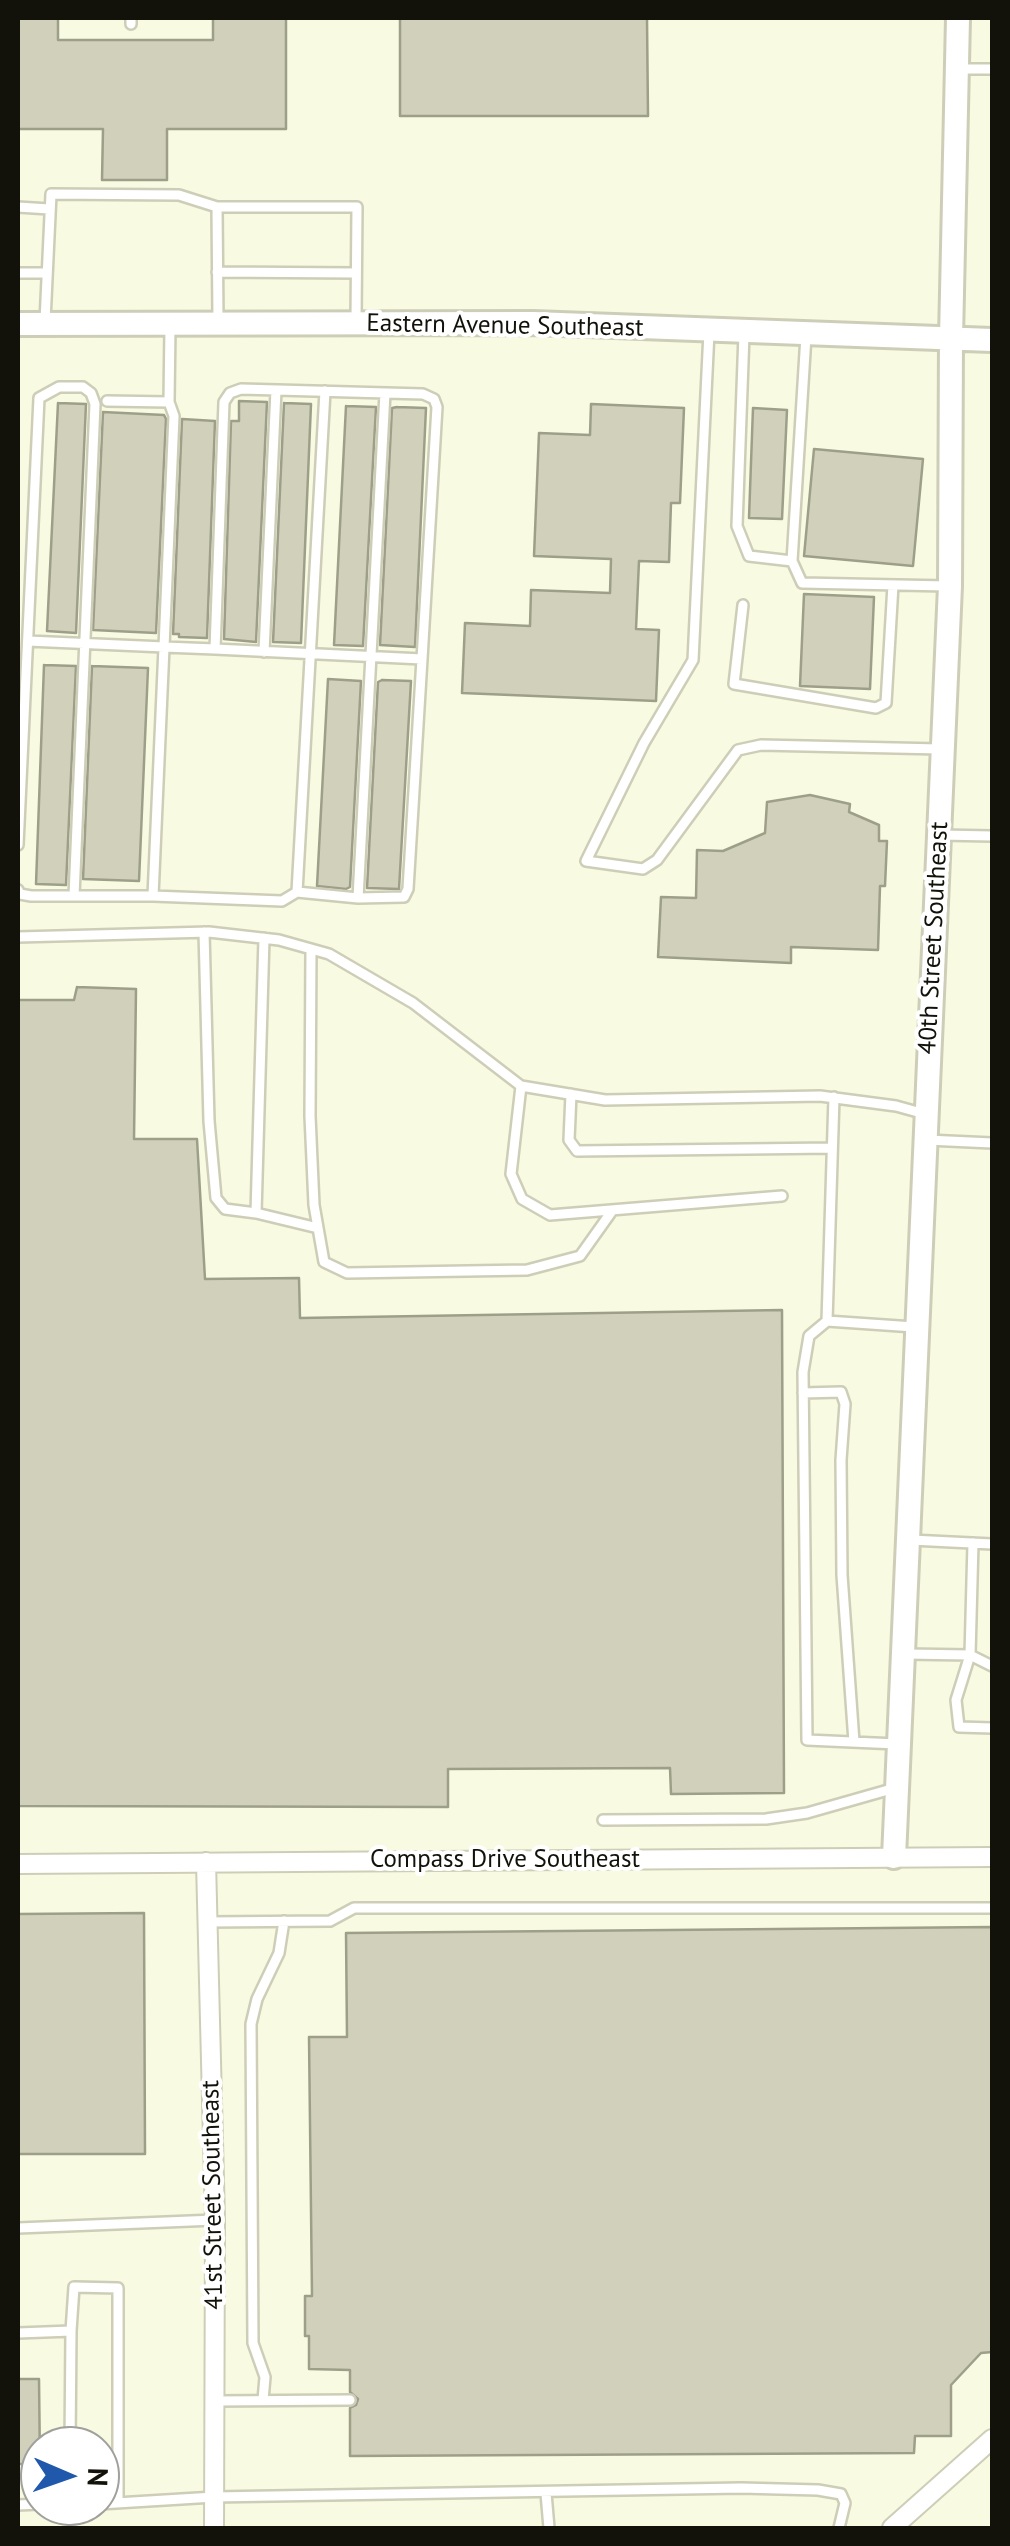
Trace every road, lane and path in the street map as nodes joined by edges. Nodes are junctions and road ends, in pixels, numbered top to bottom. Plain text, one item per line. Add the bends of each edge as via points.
1 (958, 18) edge
2 (956, 69) junction
3 (992, 69) edge
4 (218, 206) junction
5 (18, 207) edge
6 (48, 208) junction
7 (217, 272) junction
8 (18, 273) edge
9 (46, 273) junction
10 (355, 273) junction
11 (170, 323) junction
12 (218, 323) junction
13 (356, 323) junction
14 (18, 324) edge
15 (45, 324) junction
16 (709, 331) junction
17 (744, 331) junction
18 (806, 334) junction
19 (951, 338) junction
20 (992, 340) edge
21 (276, 390) junction
22 (325, 392) junction
23 (385, 393) junction
24 (107, 401) dead end
25 (169, 402) junction
26 (792, 561) junction
27 (894, 585) junction
28 (950, 586) junction
29 (743, 605) dead end
30 (28, 641) junction
31 (84, 644) junction
32 (164, 647) junction
33 (215, 650) junction
34 (264, 652) junction
35 (312, 654) junction
36 (371, 656) junction
37 (422, 658) junction
38 (943, 749) junction
39 (939, 835) junction
40 (992, 836) edge
41 (18, 846) edge
42 (18, 890) edge
43 (297, 892) junction
44 (74, 896) junction
45 (153, 896) junction
46 (358, 898) junction
47 (204, 932) junction
48 (18, 936) edge
49 (264, 938) junction
50 (310, 949) junction
51 (521, 1086) junction
52 (571, 1094) junction
53 (834, 1097) junction
54 (926, 1115) junction
55 (925, 1140) junction
56 (992, 1143) edge
57 (832, 1148) junction
58 (782, 1196) dead end
59 (612, 1211) junction
60 (256, 1213) junction
61 (318, 1228) junction
62 (827, 1321) junction
63 (917, 1327) junction
64 (803, 1392) junction
65 (908, 1540) junction
66 (973, 1543) junction
67 (992, 1544) edge
68 (903, 1654) junction
69 (970, 1655) junction
70 (992, 1666) edge
71 (992, 1728) edge
72 (854, 1742) junction
73 (899, 1744) junction
74 (897, 1787) junction
75 (603, 1820) dead end
76 (992, 1856) edge
77 (894, 1858) junction
78 (206, 1862) junction
79 (18, 1864) edge
80 (992, 1908) edge
81 (284, 1921) junction
82 (206, 1922) junction
83 (215, 2220) junction
84 (18, 2228) edge
85 (71, 2331) junction
86 (18, 2332) edge
87 (216, 2400) junction
88 (263, 2400) junction
89 (350, 2400) dead end
90 (70, 2426) edge
91 (118, 2426) edge
92 (992, 2439) edge
93 (546, 2493) junction
94 (214, 2497) junction
95 (120, 2503) edge
96 (214, 2528) edge
97 (548, 2528) edge
98 (839, 2528) edge
99 (892, 2528) edge

1 - 2 street, 40th Street Southeast
2 - 3 lane
2 - 19 street, 40th Street Southeast
4 - 6 lane via 178,195 51,194
4 - 7 lane
4 - 10 lane via 357,207
5 - 6 lane
6 - 9 lane
7 - 10 lane
7 - 12 lane
8 - 9 lane
9 - 15 lane
10 - 13 lane
11 - 12 street, Eastern Avenue Southeast
11 - 15 street, Eastern Avenue Southeast
11 - 25 lane
12 - 13 street, Eastern Avenue Southeast
13 - 16 street, Eastern Avenue Southeast
14 - 15 street, Eastern Avenue Southeast
16 - 17 street, Eastern Avenue Southeast
16 - 38 lane via 693,660 586,861 643,868 657,860 738,750
17 - 18 street, Eastern Avenue Southeast
17 - 26 lane via 737,526 750,556
18 - 19 street, Eastern Avenue Southeast
18 - 26 lane
19 - 20 street, Eastern Avenue Southeast
19 - 28 street, 40th Street Southeast
21 - 22 lane
21 - 33 lane via 241,389 224,402
21 - 34 lane
22 - 23 lane
22 - 35 lane
23 - 36 lane
23 - 37 lane via 423,394 438,407
24 - 25 lane
25 - 32 lane via 174,416
26 - 27 lane via 802,583
27 - 28 lane
27 - 29 lane via 886,703 876,708 734,684
28 - 38 street, 40th Street Southeast
30 - 31 lane
30 - 31 lane via 40,398 59,386 83,387 95,404
30 - 41 lane
31 - 32 lane
31 - 44 lane
32 - 33 lane
32 - 45 lane
33 - 34 lane
34 - 35 lane
35 - 36 lane
35 - 43 lane
36 - 37 lane
36 - 46 lane
37 - 46 lane via 408,888 404,897
38 - 39 street, 40th Street Southeast
39 - 40 lane
39 - 54 street, 40th Street Southeast
42 - 44 lane
43 - 45 lane via 282,901
43 - 46 lane
44 - 45 lane
47 - 48 lane
47 - 49 lane
47 - 60 lane via 216,1198 226,1209
49 - 50 lane
49 - 60 lane
50 - 51 lane via 413,1003
50 - 61 lane
51 - 52 lane
51 - 59 lane via 511,1174 522,1199 550,1215
52 - 53 lane via 605,1100
52 - 57 lane via 568,1140 577,1151
53 - 54 lane
53 - 57 lane
54 - 55 street, 40th Street Southeast
55 - 56 lane
55 - 63 street, 40th Street Southeast
57 - 62 lane
58 - 59 lane
59 - 61 lane via 580,1256 527,1270 347,1273 324,1262
60 - 61 lane
62 - 63 lane
62 - 64 lane via 809,1336
63 - 65 street, 40th Street Southeast
64 - 72 lane via 840,1392 845,1404 842,1574
64 - 72 lane via 807,1740
65 - 66 lane
65 - 68 street, 40th Street Southeast
66 - 67 lane
66 - 69 lane
68 - 69 lane
68 - 73 street, 40th Street Southeast
69 - 70 lane
69 - 71 lane via 956,1700 959,1727
72 - 73 lane
73 - 74 street, 40th Street Southeast
74 - 75 lane via 766,1819
74 - 77 street, 40th Street Southeast
76 - 77 street, Compass Drive Southeast
77 - 78 street, Compass Drive Southeast
78 - 79 street, Compass Drive Southeast
78 - 82 street, 41st Street Southeast
80 - 81 lane via 354,1908 330,1921
81 - 82 lane
81 - 88 lane via 279,1953 251,2024 253,2343 266,2377
82 - 83 street, 41st Street Southeast
83 - 84 lane
83 - 87 street, 41st Street Southeast
85 - 86 lane
85 - 90 lane
85 - 91 lane via 74,2287 118,2288
87 - 88 lane
87 - 94 street, 41st Street Southeast
88 - 89 lane
92 - 99 street
93 - 94 lane
93 - 97 lane
93 - 98 lane via 818,2490 841,2494
94 - 95 lane
94 - 96 street, 41st Street Southeast

